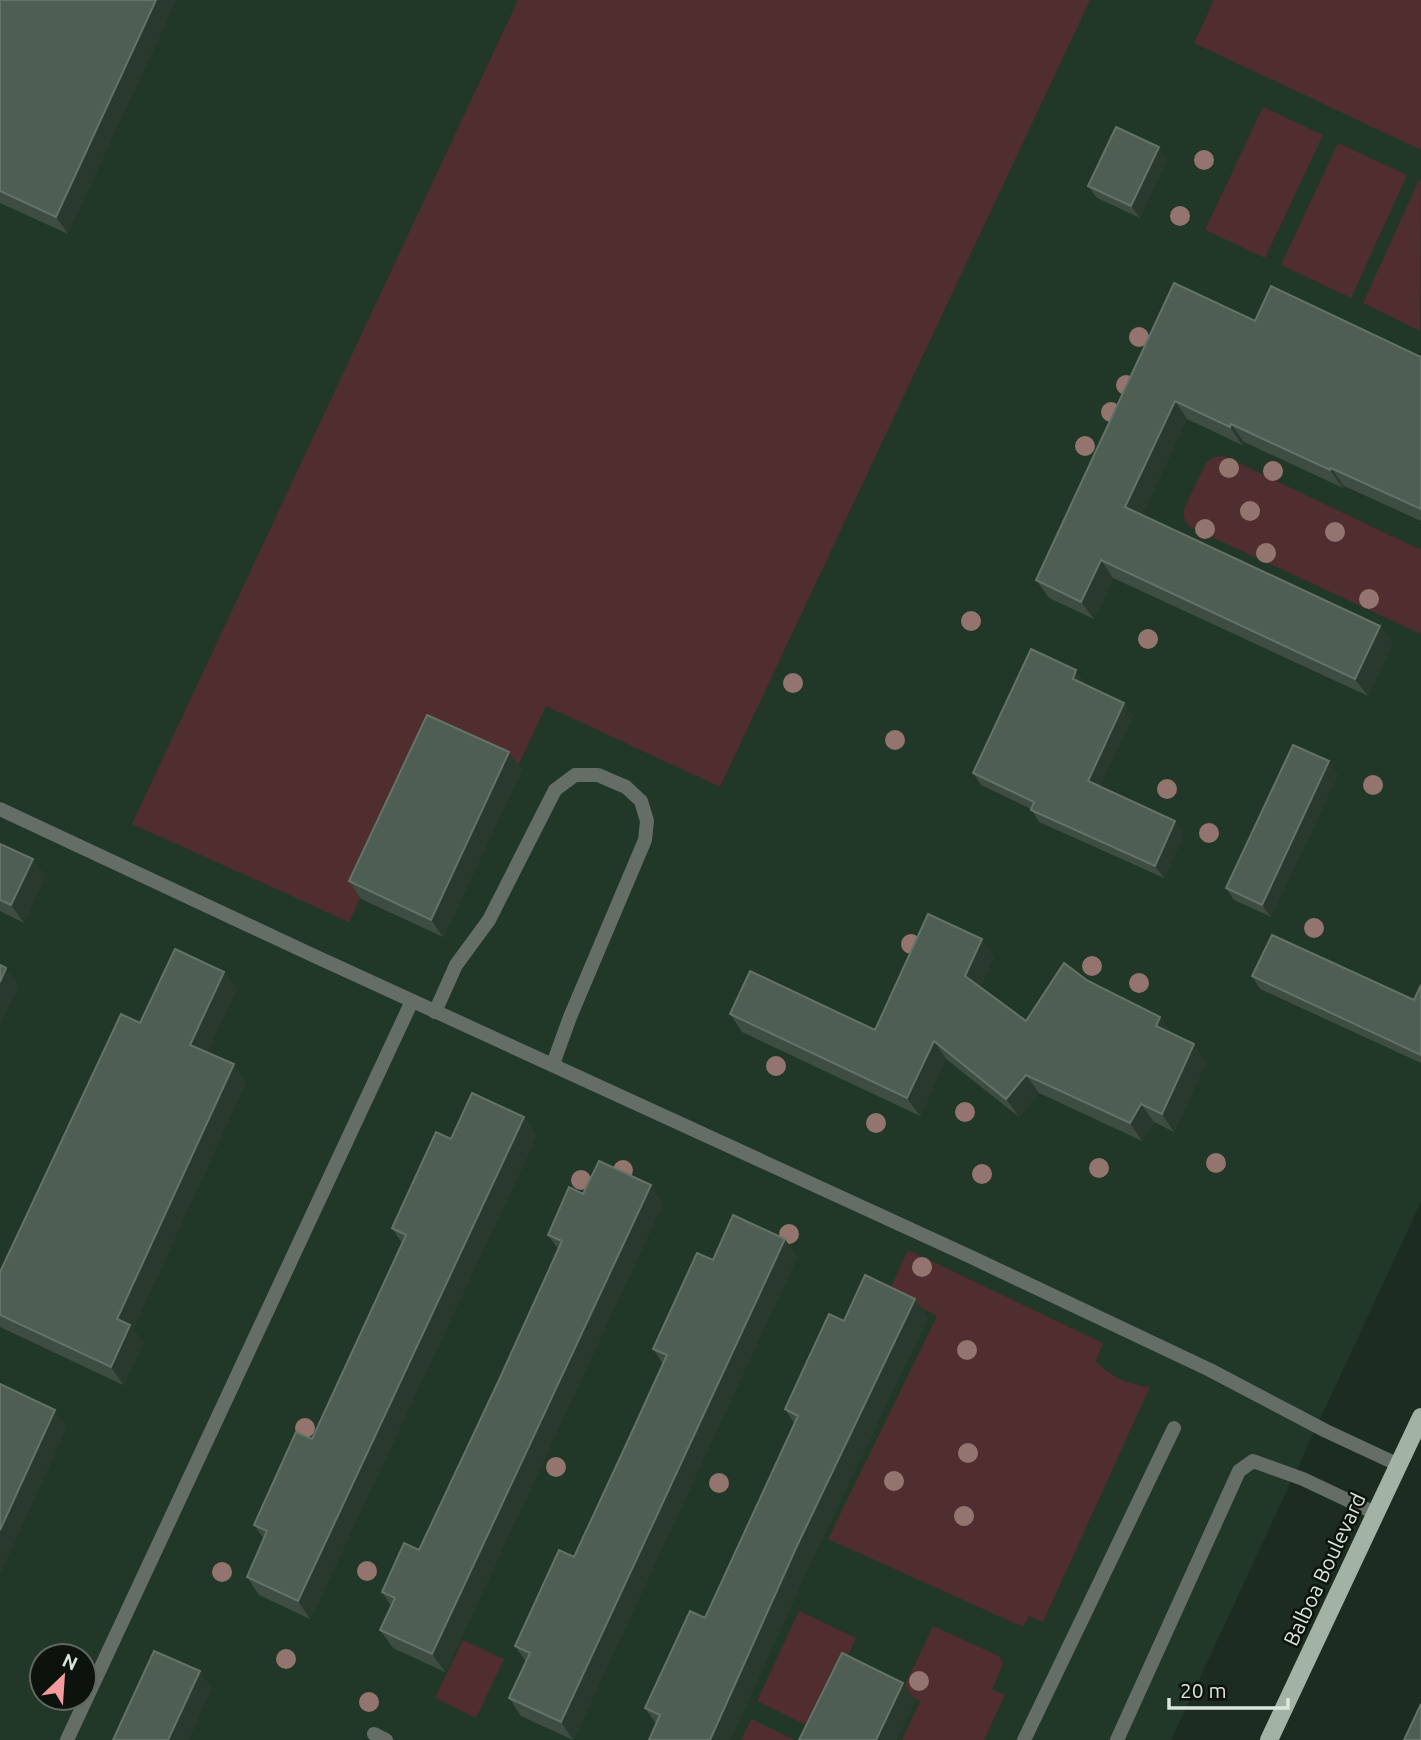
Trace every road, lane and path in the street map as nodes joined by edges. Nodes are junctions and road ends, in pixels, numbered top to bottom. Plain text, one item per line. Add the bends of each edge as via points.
1 (0, 809) edge
2 (412, 1001) junction
3 (435, 1012) junction
4 (553, 1064) junction
5 (1421, 1417) edge
6 (1174, 1428) dead end
7 (1399, 1465) junction
8 (1375, 1513) junction
9 (67, 1740) edge
10 (1024, 1740) edge
11 (1116, 1740) edge
12 (1269, 1740) edge

1 - 2 street
2 - 3 street
2 - 9 street
3 - 4 street
3 - 4 street via 456,965 489,920 555,790 575,775 598,775 626,787 641,801 647,821 645,840
4 - 7 street via 1210,1370
5 - 7 main road, Balboa Boulevard
6 - 10 street
7 - 8 main road, Balboa Boulevard
8 - 11 street via 1272,1466 1253,1461 1239,1471
8 - 12 main road, Balboa Boulevard

